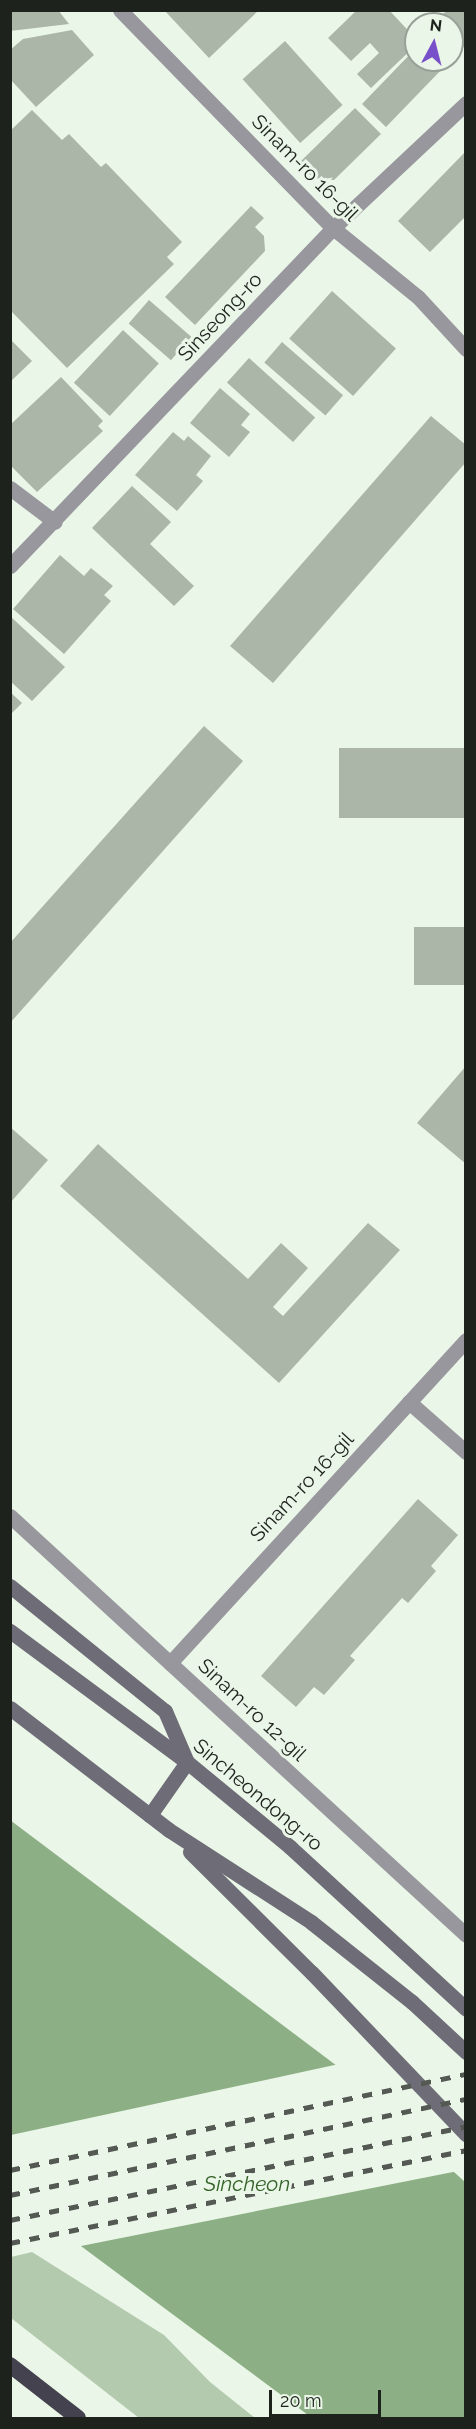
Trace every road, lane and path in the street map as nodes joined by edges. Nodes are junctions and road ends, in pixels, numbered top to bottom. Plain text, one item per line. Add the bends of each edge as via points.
1 (120, 10) edge
2 (465, 103) edge
3 (333, 228) junction
4 (465, 349) edge
5 (10, 488) edge
6 (55, 522) junction
7 (10, 566) edge
8 (465, 1340) edge
9 (408, 1402) junction
10 (465, 1452) edge
11 (10, 1516) edge
12 (10, 1586) edge
13 (10, 1631) edge
14 (170, 1663) junction
15 (10, 1708) edge
16 (187, 1762) junction
17 (150, 1815) junction
18 (169, 1830) junction
19 (465, 1935) edge
20 (465, 2009) edge
21 (465, 2052) edge
22 (465, 2134) edge
23 (10, 2366) edge
24 (78, 2418) edge

1 - 3 street, Sinam-ro 16-gil
2 - 3 street, Sinseong-ro
3 - 4 street, Sinam-ro 16-gil via 418,297
3 - 6 street, Sinseong-ro
5 - 6 street
6 - 7 street, Sinseong-ro
8 - 9 street, Sinam-ro 16-gil
9 - 10 street
9 - 14 street, Sinam-ro 16-gil
11 - 14 street, Sinam-ro 12-gil
12 - 16 main road via 165,1711
13 - 16 main road, Sincheondong-ro
14 - 19 street, Sinam-ro 12-gil
15 - 17 main road
16 - 17 main road
16 - 20 main road, Sincheondong-ro via 290,1846
17 - 18 main road
18 - 21 main road via 311,1922 412,2002
18 - 22 main road
23 - 24 highway

